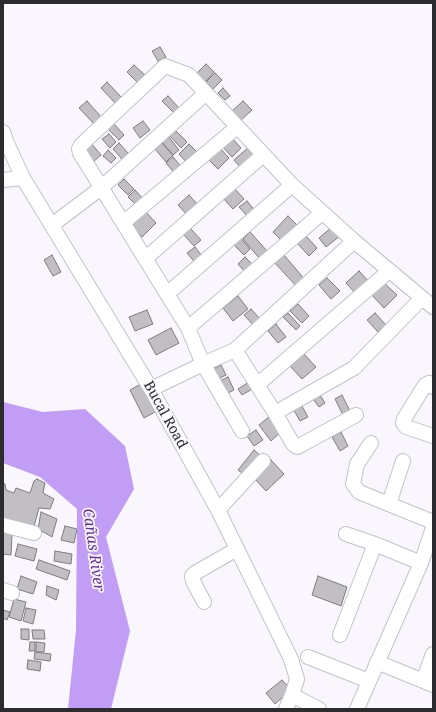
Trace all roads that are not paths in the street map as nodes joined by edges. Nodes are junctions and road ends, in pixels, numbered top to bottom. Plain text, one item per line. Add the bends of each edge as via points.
1 (206, 93) junction
2 (237, 126) junction
3 (4, 138) edge
4 (263, 155) junction
5 (24, 178) junction
6 (3, 180) edge
7 (292, 186) junction
8 (101, 188) junction
9 (322, 213) junction
10 (123, 224) junction
11 (52, 225) junction
12 (354, 241) junction
13 (145, 259) junction
14 (389, 271) junction
15 (167, 294) junction
16 (428, 302) edge
17 (188, 328) junction
18 (235, 350) junction
19 (203, 364) junction
20 (257, 385) junction
21 (433, 387) edge
22 (151, 390) junction
23 (274, 413) junction
24 (356, 416) dead end
25 (242, 431) dead end
26 (433, 436) edge
27 (371, 443) dead end
28 (263, 461) dead end
29 (404, 461) dead end
30 (389, 504) junction
31 (218, 510) junction
32 (433, 522) edge
33 (3, 525) edge
34 (433, 528) edge
35 (34, 533) dead end
36 (346, 534) dead end
37 (375, 544) junction
38 (237, 549) junction
39 (421, 562) junction
40 (204, 602) dead end
41 (340, 635) dead end
42 (433, 654) edge
43 (308, 657) dead end
44 (377, 662) junction
45 (369, 681) junction
46 (428, 683) edge
47 (292, 695) junction
48 (286, 709) edge
49 (319, 709) edge
50 (357, 709) edge

1 - 2 street
1 - 8 street
1 - 8 street via 189,75 165,66 81,144 80,153
2 - 4 street
2 - 10 street
3 - 5 street, Bucal Road
4 - 7 street
4 - 13 street
5 - 6 street
5 - 11 street, Bucal Road
7 - 9 street
7 - 15 street
8 - 10 street
8 - 11 street
9 - 12 street
9 - 17 street
10 - 13 street
11 - 22 street, Bucal Road
12 - 14 street
12 - 18 street
13 - 15 street
14 - 16 street
14 - 20 street
15 - 17 street
16 - 23 street via 354,368
17 - 19 street
18 - 19 street
18 - 20 street
19 - 22 street
19 - 25 street
20 - 23 street
21 - 26 street via 425,384 403,423 406,427
22 - 31 street, Bucal Road
23 - 24 street via 297,447
27 - 30 street via 357,464 353,484 359,492
28 - 31 street
29 - 30 street
30 - 32 street
31 - 38 street, Bucal Road
33 - 35 street
34 - 39 street
36 - 37 street
37 - 39 street
37 - 41 street
38 - 40 street via 192,576 192,581
38 - 47 street, Bucal Road via 291,659 297,679
39 - 44 street
42 - 46 street
43 - 45 street
44 - 45 street
44 - 46 street
45 - 50 street
47 - 48 street, Bucal Road
47 - 49 street

